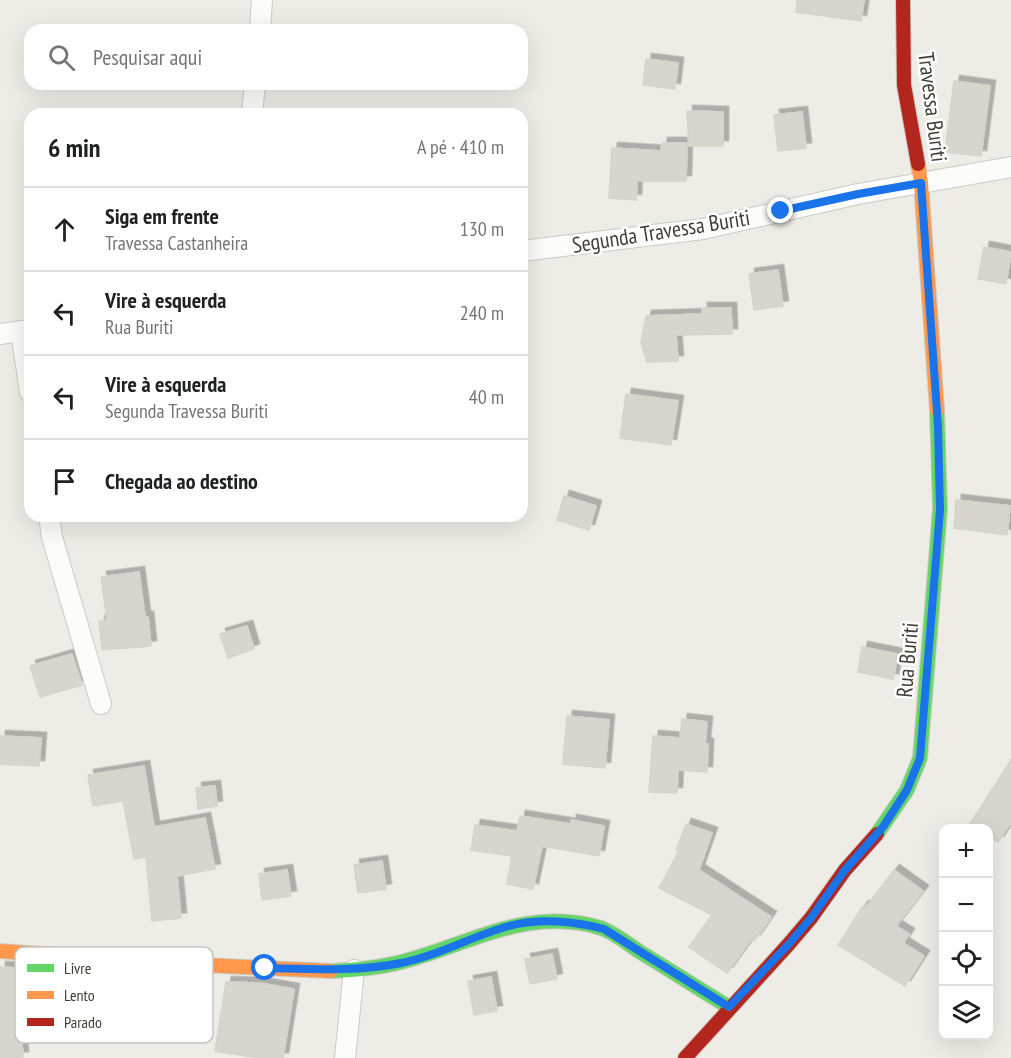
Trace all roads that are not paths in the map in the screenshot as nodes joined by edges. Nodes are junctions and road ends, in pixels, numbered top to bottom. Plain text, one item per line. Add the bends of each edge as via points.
1 (262, 0) edge
2 (903, 0) edge
3 (260, 24) edge
4 (254, 90) edge
5 (253, 108) edge
6 (1011, 167) edge
7 (921, 183) junction
8 (528, 250) edge
9 (24, 331) edge
10 (0, 334) edge
11 (50, 522) edge
12 (101, 704) dead end
13 (0, 951) edge
14 (15, 952) edge
15 (213, 965) edge
16 (354, 970) junction
17 (729, 1007) junction
18 (345, 1058) edge
19 (686, 1058) edge

1 - 3 street
2 - 7 street, Travessa Buriti via 904,85
4 - 5 street
6 - 7 street, Segunda Travessa Buriti
7 - 8 street, Segunda Travessa Buriti via 703,228
7 - 17 street, Rua Buriti via 940,510 920,758 907,790 883,827 788,945
9 - 10 street
11 - 12 street
13 - 14 street
15 - 16 street
16 - 17 street via 403,963 509,926 538,922 589,925 604,929
16 - 18 street
17 - 19 street, Rua Buriti

